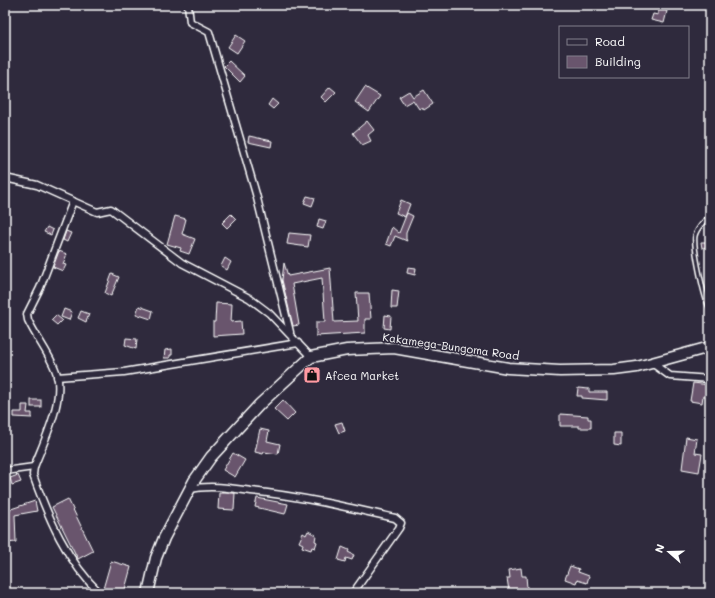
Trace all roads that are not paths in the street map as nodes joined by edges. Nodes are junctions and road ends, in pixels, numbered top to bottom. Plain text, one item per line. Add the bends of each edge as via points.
1 (188, 5) edge
2 (5, 178) edge
3 (73, 201) junction
4 (705, 220) dead end
5 (710, 309) edge
6 (290, 334) junction
7 (298, 343) junction
8 (710, 347) edge
9 (311, 357) junction
10 (652, 363) junction
11 (57, 377) junction
12 (710, 378) edge
13 (34, 467) junction
14 (6, 469) edge
15 (190, 489) junction
16 (100, 593) edge
17 (148, 593) edge
18 (353, 593) edge

1 - 6 street via 190,22 209,32 256,194
2 - 3 street via 37,185
3 - 6 street via 97,212 111,209 182,263 249,298
3 - 11 street via 26,318 56,370
4 - 5 lane via 695,236 703,289
6 - 7 street
7 - 9 street
7 - 11 street via 124,372
8 - 10 main road, Kakamega-Bungoma Road
9 - 10 main road, Kakamega-Bungoma Road via 377,347 528,370 614,370
9 - 15 main road via 231,435 211,457
10 - 12 street via 670,376
11 - 13 street via 55,409
13 - 14 street
13 - 16 street via 33,475 52,523 80,571
15 - 17 main road via 164,538 156,558
15 - 18 street via 204,486 264,492 395,518 401,523 399,528

